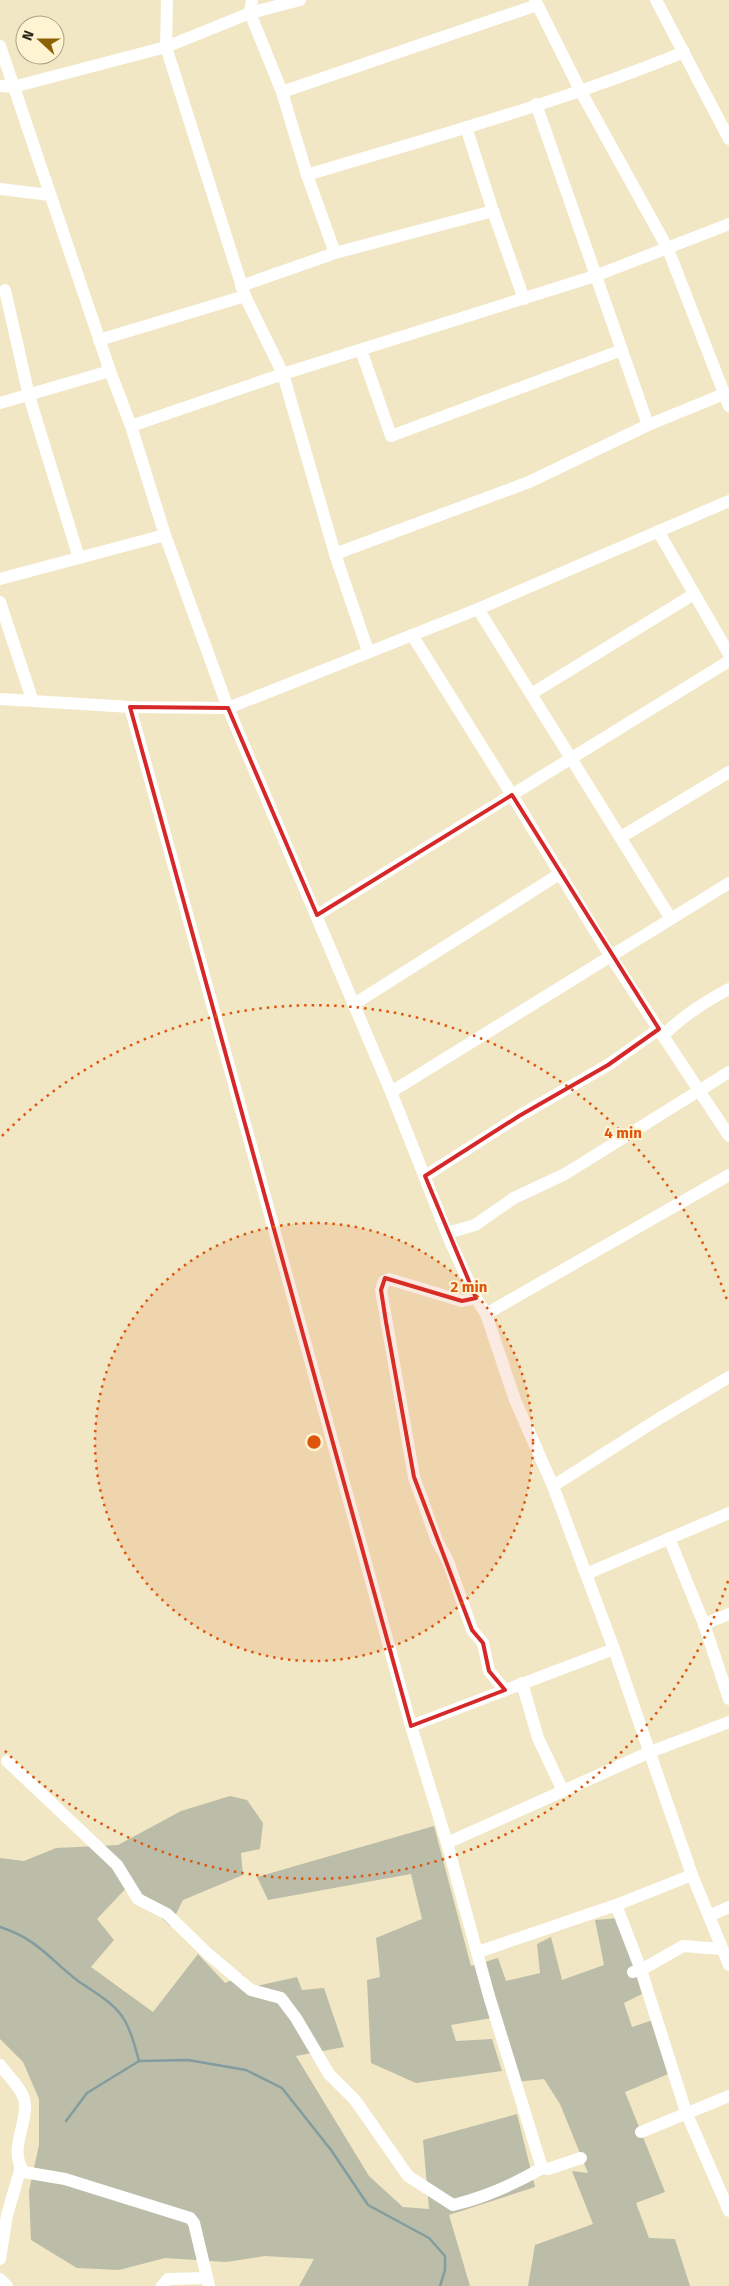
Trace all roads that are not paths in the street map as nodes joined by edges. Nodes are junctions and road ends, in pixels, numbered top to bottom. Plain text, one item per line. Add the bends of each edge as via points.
1 (167, 0) edge
2 (252, 0) edge
3 (300, 0) edge
4 (656, 0) edge
5 (536, 2) edge
6 (250, 13) junction
7 (0, 46) edge
8 (166, 47) junction
9 (684, 52) junction
10 (0, 86) edge
11 (13, 87) junction
12 (580, 90) junction
13 (282, 92) junction
14 (536, 104) junction
15 (466, 128) junction
16 (729, 139) edge
17 (307, 175) junction
18 (0, 189) edge
19 (50, 195) junction
20 (493, 211) junction
21 (729, 224) edge
22 (668, 249) junction
23 (335, 253) junction
24 (595, 276) junction
25 (5, 290) dead end
26 (243, 291) junction
27 (524, 299) junction
28 (100, 340) junction
29 (361, 350) junction
30 (622, 350) junction
31 (110, 371) junction
32 (283, 374) junction
33 (724, 394) junction
34 (30, 396) junction
35 (0, 403) edge
36 (729, 406) edge
37 (648, 425) junction
38 (131, 426) junction
39 (729, 501) edge
40 (658, 531) junction
41 (165, 534) junction
42 (335, 554) junction
43 (79, 558) junction
44 (0, 578) edge
45 (694, 594) junction
46 (0, 602) edge
47 (478, 609) junction
48 (412, 635) junction
49 (368, 651) junction
50 (729, 654) edge
51 (729, 661) edge
52 (530, 694) junction
53 (0, 699) edge
54 (32, 699) junction
55 (130, 707) junction
56 (228, 708) junction
57 (569, 757) junction
58 (729, 772) edge
59 (512, 795) junction
60 (621, 837) junction
61 (561, 873) junction
62 (729, 883) edge
63 (317, 915) junction
64 (671, 919) junction
65 (611, 957) junction
66 (729, 989) edge
67 (354, 1004) junction
68 (661, 1033) junction
69 (729, 1072) edge
70 (699, 1091) junction
71 (391, 1092) junction
72 (729, 1136) edge
73 (729, 1175) edge
74 (425, 1176) junction
75 (447, 1233) junction
76 (476, 1298) junction
77 (486, 1314) junction
78 (729, 1377) edge
79 (553, 1486) junction
80 (729, 1513) edge
81 (669, 1538) junction
82 (586, 1574) junction
83 (729, 1614) edge
84 (704, 1624) junction
85 (614, 1649) junction
86 (522, 1683) junction
87 (505, 1690) junction
88 (729, 1699) edge
89 (729, 1722) edge
90 (411, 1726) junction
91 (650, 1752) junction
92 (7, 1761) dead end
93 (563, 1791) junction
94 (447, 1843) junction
95 (692, 1875) junction
96 (616, 1904) junction
97 (729, 1907) edge
98 (709, 1916) junction
99 (722, 1948) junction
100 (478, 1952) junction
101 (729, 1965) edge
102 (637, 1971) junction
103 (0, 2065) edge
104 (729, 2096) edge
105 (686, 2112) junction
106 (641, 2132) dead end
107 (580, 2158) dead end
108 (21, 2167) junction
109 (542, 2168) junction
110 (729, 2211) edge
111 (0, 2259) edge
112 (0, 2279) edge
113 (208, 2282) edge
114 (7, 2286) edge
115 (162, 2286) edge

1 - 8 street
2 - 6 street
3 - 6 street
4 - 9 street
5 - 12 street
5 - 13 street
6 - 8 street
6 - 13 street
7 - 11 street
8 - 11 street
8 - 26 street
9 - 12 street
9 - 16 street
10 - 11 street
11 - 19 street
12 - 14 street
12 - 22 street
13 - 17 street
14 - 15 street
14 - 24 street
15 - 17 street
15 - 20 street
17 - 23 street
18 - 19 street
19 - 28 street
20 - 23 street
20 - 27 street
21 - 22 street
22 - 24 street
22 - 33 street
23 - 26 street
24 - 27 street
24 - 30 street
25 - 34 street
26 - 28 street
26 - 32 street
27 - 29 street
28 - 31 street
29 - 30 street via 391,436
29 - 32 street
30 - 37 street
31 - 34 street
31 - 38 street
32 - 38 street
32 - 42 street
33 - 36 street
33 - 37 street
34 - 35 street
34 - 43 street
37 - 42 street via 529,482
38 - 41 street
39 - 40 street
40 - 45 street
40 - 47 street
41 - 43 street
41 - 56 street
42 - 49 street
43 - 44 street
45 - 50 street
45 - 52 street
46 - 54 street
47 - 48 street
47 - 52 street
48 - 49 street
48 - 59 street
49 - 56 street
51 - 57 street
52 - 57 street
53 - 54 street
54 - 55 street
55 - 56 street
55 - 90 street
56 - 63 street
57 - 59 street
57 - 60 street
58 - 60 street
59 - 61 street
59 - 63 street
60 - 64 street
61 - 65 street
61 - 67 street
62 - 64 street
63 - 67 street
64 - 65 street
65 - 68 street
65 - 71 street
66 - 68 street
67 - 71 street
68 - 70 street
68 - 74 street via 519,1116
69 - 70 street
70 - 72 street
70 - 75 street via 565,1174 514,1198 475,1225
71 - 74 street
73 - 77 street
74 - 75 street
75 - 76 street
76 - 77 street
76 - 87 street via 462,1301 389,1279 384,1281 381,1290 414,1476 472,1630 483,1643 489,1672
77 - 79 street via 515,1400
78 - 79 street
79 - 82 street
80 - 81 street
81 - 82 street
81 - 84 street
82 - 85 street
83 - 84 street
84 - 88 street
85 - 86 street
85 - 91 street
86 - 87 street
86 - 93 street via 538,1738
87 - 90 street
89 - 91 street
90 - 94 street
91 - 93 street
91 - 95 street
92 - 109 street via 117,1865 138,1899 168,1914 207,1954 252,1990 281,1998 329,2074 355,2100 408,2176 453,2205 513,2185
93 - 94 street
94 - 100 street
95 - 96 street
95 - 98 street
96 - 100 street
96 - 102 street
97 - 98 street
98 - 99 street
99 - 101 street
99 - 102 street via 683,1946
100 - 109 street
102 - 105 street
103 - 108 street via 23,2095 26,2105 18,2140
104 - 105 street
105 - 106 street
105 - 110 street
107 - 109 street
108 - 111 street via 7,2215
108 - 113 street via 24,2172 65,2179 190,2218
112 - 114 street
113 - 115 street via 168,2279

